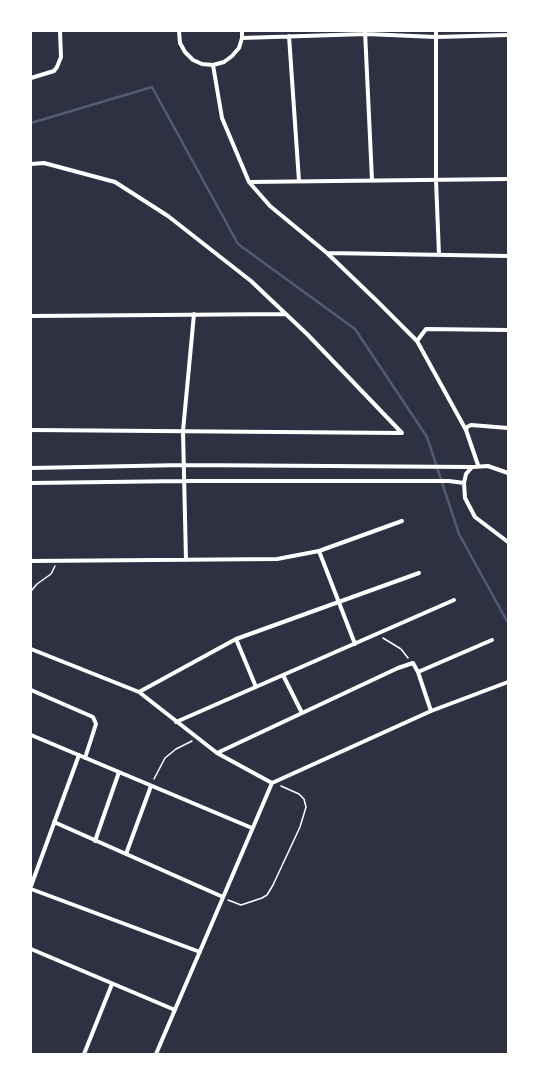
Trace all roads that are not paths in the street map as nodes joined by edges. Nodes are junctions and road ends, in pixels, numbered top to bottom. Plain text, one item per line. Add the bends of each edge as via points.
1 (60, 31) edge
2 (178, 31) edge
3 (242, 31) edge
4 (436, 31) edge
5 (366, 32) edge
6 (508, 35) edge
7 (289, 36) junction
8 (436, 37) junction
9 (242, 38) junction
10 (213, 65) junction
11 (31, 78) edge
12 (31, 164) edge
13 (508, 179) edge
14 (372, 180) junction
15 (436, 180) junction
16 (299, 181) junction
17 (249, 182) junction
18 (326, 253) junction
19 (439, 255) junction
20 (508, 256) edge
21 (194, 314) junction
22 (285, 314) junction
23 (31, 316) edge
24 (508, 330) edge
25 (417, 341) junction
26 (508, 428) edge
27 (31, 430) edge
28 (466, 430) junction
29 (183, 431) junction
30 (184, 465) junction
31 (478, 465) junction
32 (472, 467) junction
33 (31, 468) edge
34 (508, 473) edge
35 (184, 481) junction
36 (31, 483) edge
37 (464, 483) junction
38 (402, 521) dead end
39 (508, 542) edge
40 (319, 551) junction
41 (186, 560) junction
42 (31, 561) edge
43 (418, 573) dead end
44 (454, 600) dead end
45 (339, 602) junction
46 (236, 639) junction
47 (492, 640) dead end
48 (355, 644) junction
49 (31, 649) edge
50 (418, 672) junction
51 (283, 675) junction
52 (508, 682) edge
53 (256, 687) junction
54 (31, 690) edge
55 (139, 692) junction
56 (431, 711) junction
57 (302, 713) junction
58 (176, 722) junction
59 (31, 735) edge
60 (217, 753) junction
61 (79, 755) junction
62 (85, 758) junction
63 (119, 772) junction
64 (272, 782) junction
65 (152, 786) junction
66 (54, 822) junction
67 (252, 828) junction
68 (95, 841) junction
69 (126, 854) junction
70 (31, 886) edge
71 (31, 889) edge
72 (223, 897) junction
73 (31, 950) edge
74 (200, 952) junction
75 (112, 984) junction
76 (175, 1010) junction
77 (84, 1054) edge
78 (156, 1054) edge

1 - 11 street via 61,57 57,67 54,71
2 - 10 street via 180,43 193,60
3 - 9 street
4 - 8 street
5 - 7 street
5 - 8 street
5 - 14 street
6 - 8 street
7 - 9 street
7 - 16 street
8 - 15 street
9 - 10 street via 239,48 232,56
10 - 17 street via 222,118
12 - 22 street via 44,163 115,182 168,216 251,281
13 - 15 street
14 - 15 street
14 - 16 street
15 - 19 street
16 - 17 street
17 - 18 street via 270,206
18 - 19 street
18 - 25 street
19 - 20 street
21 - 22 street
21 - 23 street
21 - 29 street
22 - 29 street via 402,433
24 - 25 street via 426,329
25 - 28 street
26 - 28 street via 468,425
27 - 29 street
28 - 31 street
29 - 30 street
30 - 32 street
30 - 33 street
30 - 35 street
31 - 32 street
31 - 34 street
32 - 37 street via 466,474
35 - 36 street
35 - 37 street
35 - 41 street
37 - 39 street via 465,498 475,517
38 - 40 street
40 - 41 street via 276,559
40 - 45 street
41 - 42 street
43 - 45 street
44 - 48 street
45 - 46 street
45 - 48 street
46 - 53 street
46 - 55 street
47 - 50 street
48 - 51 street
49 - 55 street
50 - 56 street
50 - 57 street via 413,663 398,668
51 - 53 street
51 - 57 street
52 - 56 street
53 - 58 street
54 - 62 street via 93,717 96,724
55 - 58 street
56 - 64 street
57 - 60 street
58 - 60 street
59 - 61 street
60 - 64 street
61 - 62 street
61 - 66 street
62 - 63 street
63 - 65 street
63 - 68 street
64 - 67 street
65 - 67 street
65 - 69 street
66 - 68 street
66 - 70 street
67 - 72 street
68 - 69 street
69 - 72 street
71 - 74 street
72 - 74 street
73 - 75 street
74 - 76 street
75 - 76 street
75 - 77 street
76 - 78 street

